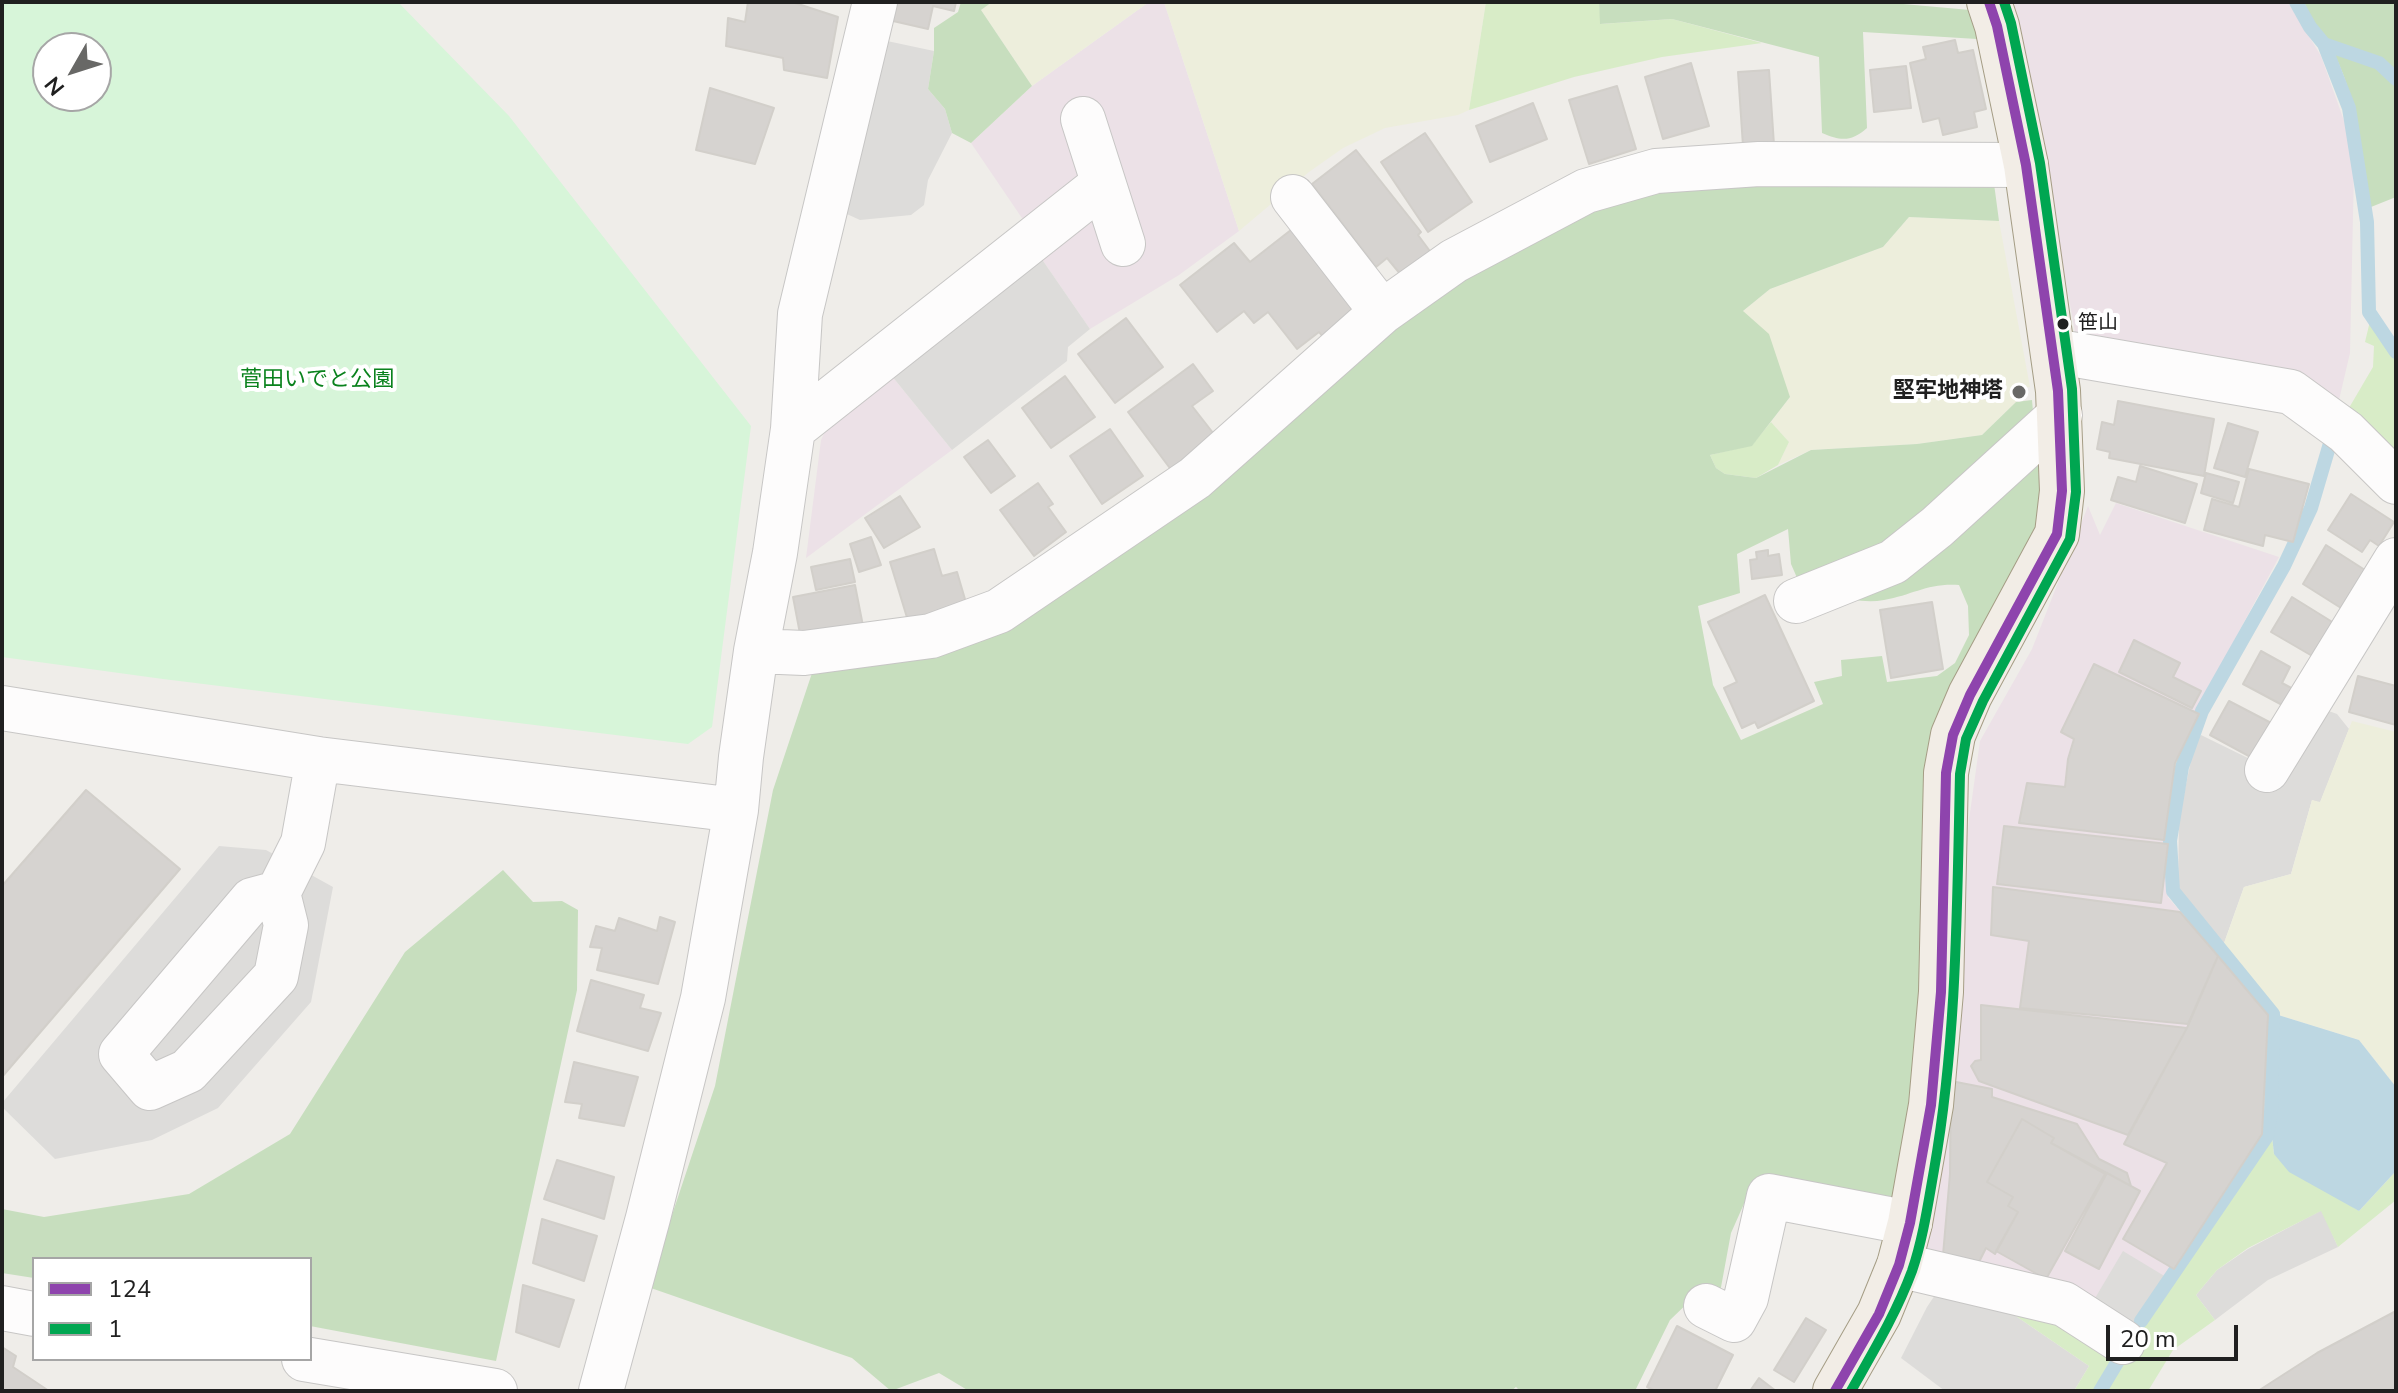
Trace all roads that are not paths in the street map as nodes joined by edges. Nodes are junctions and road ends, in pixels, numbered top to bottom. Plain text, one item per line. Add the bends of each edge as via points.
1 (875, 2) edge
2 (1989, 2) edge
3 (1083, 119) dead end
4 (2026, 165) junction
5 (1103, 184) junction
6 (1293, 197) dead end
7 (1123, 244) dead end
8 (1382, 312) junction
9 (2053, 351) junction
10 (2060, 415) junction
11 (793, 429) junction
12 (2396, 482) edge
13 (2396, 560) edge
14 (1796, 601) dead end
15 (756, 651) junction
16 (2, 708) edge
17 (318, 759) junction
18 (2267, 770) dead end
19 (736, 810) junction
20 (278, 893) dead end
21 (1910, 1223) junction
22 (1899, 1265) junction
23 (1706, 1306) dead end
24 (2, 1308) edge
25 (32, 1314) edge
26 (2123, 1342) dead end
27 (312, 1360) edge
28 (495, 1391) edge
29 (601, 1391) edge
30 (1835, 1391) edge

1 - 11 street via 800,314
2 - 4 main road
3 - 5 street
4 - 8 street via 1759,164 1656,171 1586,191 1454,261
4 - 9 main road
5 - 7 street
5 - 11 street
6 - 8 street
8 - 15 street via 1195,478 999,611 931,636 804,653
9 - 10 main road
9 - 12 street via 2291,392 2346,432
10 - 14 street via 1893,562
10 - 21 main road via 2057,534 1953,735 1946,773 1941,992 1931,1105
11 - 15 street
13 - 18 street
15 - 19 street
16 - 17 street
17 - 19 street
17 - 20 street via 303,843
19 - 29 street via 703,998
21 - 22 main road
21 - 23 street via 1769,1196 1746,1298 1734,1320
22 - 26 street via 2064,1304
22 - 30 main road via 1879,1314
24 - 25 street
27 - 28 street

